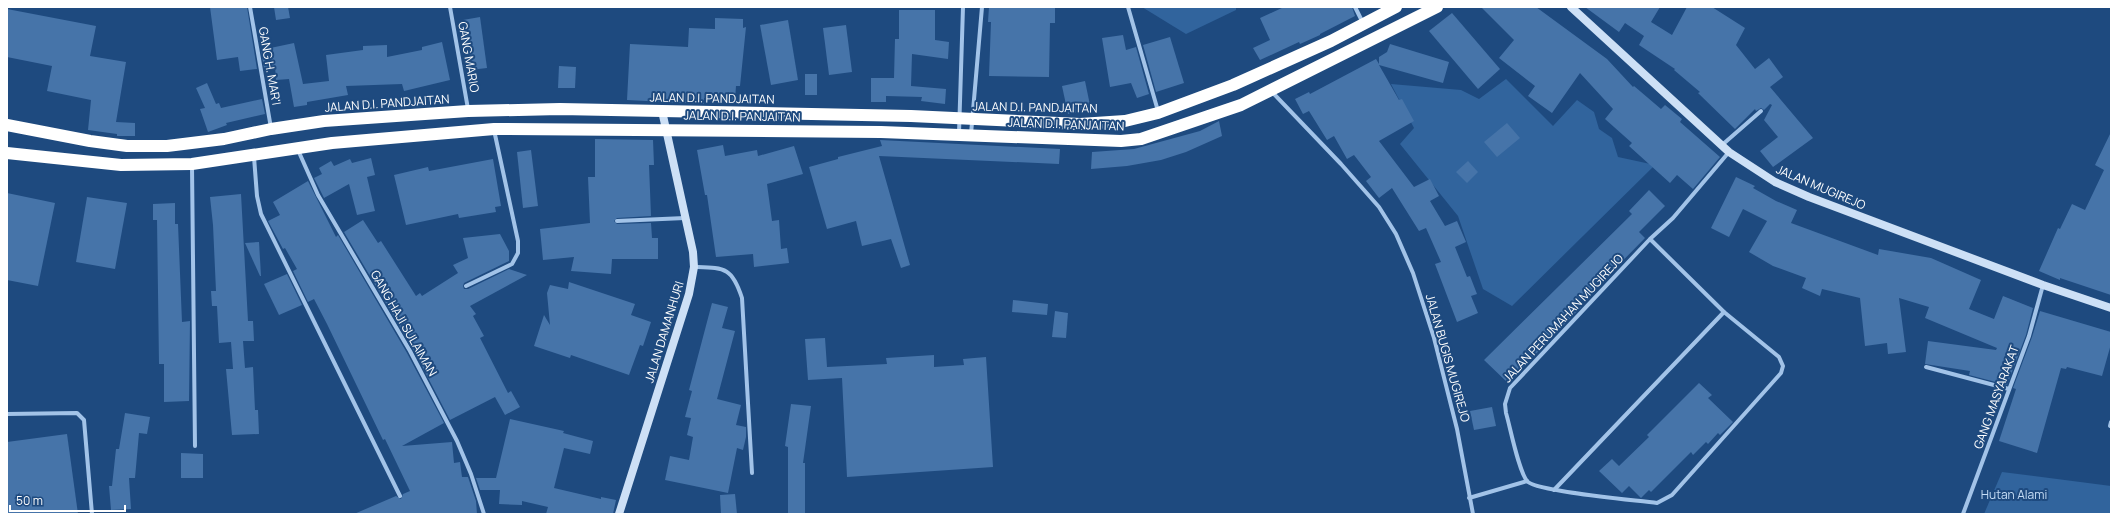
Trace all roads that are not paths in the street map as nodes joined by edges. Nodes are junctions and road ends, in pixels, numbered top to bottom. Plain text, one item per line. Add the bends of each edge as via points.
1 (250, 7) edge
2 (450, 7) edge
3 (963, 7) edge
4 (982, 7) edge
5 (1128, 7) edge
6 (1355, 7) edge
7 (1396, 7) edge
8 (1437, 7) edge
9 (1571, 7) edge
10 (1364, 24) junction
11 (1270, 89) junction
12 (468, 111) junction
13 (662, 111) junction
14 (1761, 111) dead end
15 (1158, 113) junction
16 (959, 119) junction
17 (972, 120) junction
18 (7, 125) edge
19 (271, 128) junction
20 (665, 129) junction
21 (494, 130) junction
22 (959, 135) junction
23 (971, 136) junction
24 (1721, 145) junction
25 (126, 146) junction
26 (297, 148) junction
27 (7, 152) edge
28 (1729, 152) junction
29 (254, 154) junction
30 (192, 164) junction
31 (120, 165) junction
32 (686, 218) junction
33 (617, 221) dead end
34 (1650, 239) junction
35 (694, 267) junction
36 (2043, 285) junction
37 (466, 286) dead end
38 (2110, 307) edge
39 (1724, 312) junction
40 (1926, 367) dead end
41 (2009, 389) junction
42 (7, 414) edge
43 (195, 446) dead end
44 (752, 472) dead end
45 (1527, 481) junction
46 (1554, 490) junction
47 (400, 496) dead end
48 (1469, 498) junction
49 (484, 513) edge
50 (92, 514) edge
51 (619, 514) edge
52 (1473, 514) edge
53 (1963, 514) edge

1 - 19 street, GANG H. MAR'I
2 - 12 street, GANG MARIO
3 - 16 street
4 - 17 street
5 - 15 street
6 - 10 street
7 - 10 highway, JALAN D.I. PANDJAITAN
8 - 11 highway, JALAN D.I. PANJAITAN
9 - 24 street, JALAN MUGIREJO
10 - 15 highway, JALAN D.I. PANDJAITAN via 1233,85
11 - 23 highway, JALAN D.I. PANJAITAN via 1241,105 1141,139 1121,141
11 - 48 street, JALAN BUGIS MUGIREJO via 1379,207 1396,234 1413,273 1434,338 1457,429
12 - 13 highway, JALAN D.I. PANDJAITAN
12 - 19 highway, JALAN D.I. PANDJAITAN via 324,121
13 - 16 highway, JALAN D.I. PANDJAITAN
13 - 20 street, JALAN DAMANHURI
14 - 24 street
15 - 17 highway, JALAN D.I. PANDJAITAN via 1125,121 1080,124
16 - 17 highway, JALAN D.I. PANDJAITAN
16 - 22 street
17 - 23 street
18 - 25 highway, JALAN D.I. PANDJAITAN
19 - 25 highway, JALAN D.I. PANDJAITAN via 224,139 166,146
20 - 21 highway
20 - 22 highway, JALAN D.I. PANJAITAN
20 - 32 street, JALAN DAMANHURI
21 - 26 highway via 382,138
21 - 37 street via 518,241 518,253 512,264
22 - 23 highway, JALAN D.I. PANJAITAN
24 - 28 street, JALAN MUGIREJO
25 - 31 highway
26 - 29 highway
26 - 49 street, GANG HAJI SULAIMAN via 318,194 410,351 457,441
27 - 31 highway
28 - 34 street, JALAN PERUMAHAN MUGIREJO via 1673,218
28 - 36 street, JALAN MUGIREJO via 1786,188
29 - 30 highway
29 - 47 street via 261,214
30 - 31 highway
30 - 43 street
32 - 33 street
32 - 35 street, JALAN DAMANHURI via 694,252
34 - 39 street
34 - 45 street, JALAN PERUMAHAN MUGIREJO via 1510,388 1505,404 1506,413 1521,469
35 - 44 street via 716,268 730,273 737,282 742,298
35 - 51 street, JALAN DAMANHURI via 689,294
36 - 38 street, JALAN MUGIREJO
36 - 41 street, GANG MASYARAKAT via 2029,336
39 - 46 street
39 - 46 street via 1779,357 1783,366 1781,373 1672,495 1657,503
40 - 41 street
41 - 53 street, GANG MASYARAKAT
42 - 50 street via 76,413 84,420
45 - 46 street
45 - 48 street
48 - 52 street, JALAN BUGIS MUGIREJO

